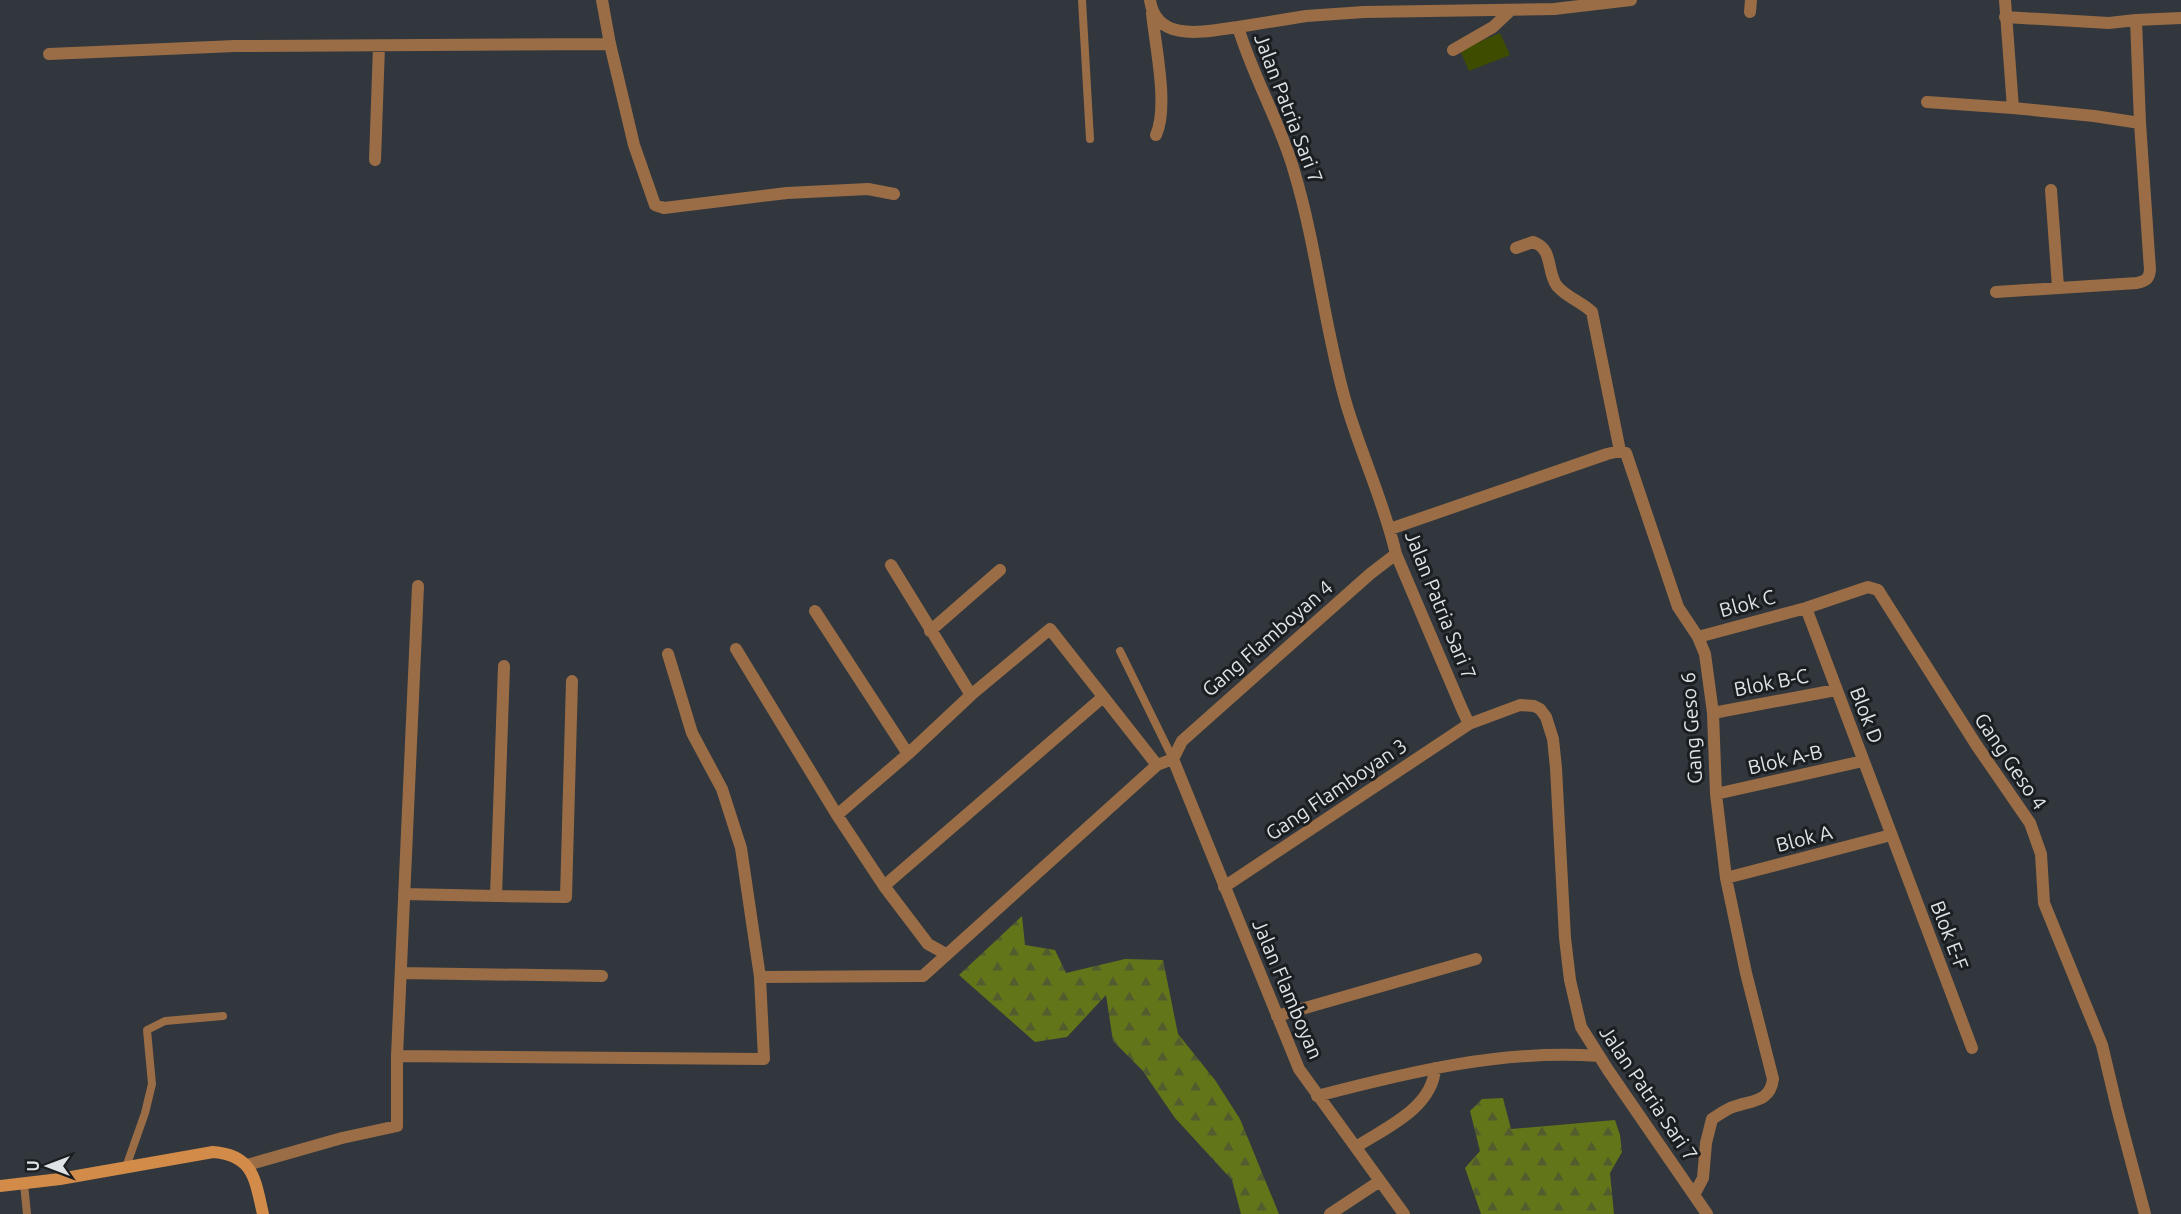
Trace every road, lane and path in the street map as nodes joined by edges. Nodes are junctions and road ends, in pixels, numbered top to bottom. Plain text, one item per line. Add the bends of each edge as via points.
1 (602, 0) edge
2 (1082, 0) edge
3 (1630, 0) edge
4 (2005, 0) edge
5 (1151, 6) edge
6 (1510, 11) junction
7 (2006, 17) junction
8 (2181, 18) edge
9 (2136, 20) junction
10 (1238, 27) junction
11 (610, 44) junction
12 (379, 46) junction
13 (1452, 50) dead end
14 (49, 54) dead end
15 (1927, 102) dead end
16 (2013, 108) junction
17 (2140, 123) junction
18 (1156, 135) dead end
19 (1090, 139) dead end
20 (375, 160) dead end
21 (2050, 190) dead end
22 (894, 194) dead end
23 (1516, 248) dead end
24 (2058, 287) junction
25 (1996, 292) dead end
26 (1620, 450) junction
27 (1390, 529) junction
28 (1396, 555) junction
29 (891, 565) dead end
30 (1000, 570) dead end
31 (418, 586) dead end
32 (1806, 608) junction
33 (815, 611) dead end
34 (930, 631) junction
35 (1698, 637) junction
36 (736, 649) dead end
37 (1120, 651) dead end
38 (668, 654) dead end
39 (504, 666) dead end
40 (572, 681) dead end
41 (1836, 690) junction
42 (971, 695) junction
43 (1103, 697) junction
44 (1713, 713) junction
45 (1470, 724) junction
46 (908, 754) junction
47 (1173, 759) junction
48 (1863, 761) junction
49 (1157, 765) junction
50 (1716, 794) junction
51 (837, 815) junction
52 (1891, 836) junction
53 (1726, 878) junction
54 (884, 886) junction
55 (1224, 887) junction
56 (404, 894) junction
57 (496, 896) junction
58 (946, 954) junction
59 (1476, 959) dead end
60 (401, 973) junction
61 (602, 976) dead end
62 (760, 977) junction
63 (223, 1016) dead end
64 (1277, 1016) junction
65 (1972, 1048) dead end
66 (397, 1056) junction
67 (1599, 1056) junction
68 (1435, 1068) junction
69 (1317, 1096) junction
70 (1356, 1147) junction
71 (246, 1165) junction
72 (126, 1167) junction
73 (1380, 1181) junction
74 (24, 1184) junction
75 (0, 1186) edge
76 (1694, 1195) junction
77 (27, 1214) edge
78 (262, 1214) edge
79 (1330, 1214) edge
80 (1404, 1214) edge
81 (1707, 1214) edge
82 (2145, 1214) edge

1 - 11 street
2 - 19 lane
3 - 6 street
4 - 7 street
5 - 10 street, Jalan Patria Sari 7 via 1157,20 1187,33
5 - 18 street via 1161,97
6 - 10 street via 1364,12
6 - 13 street via 1493,27
7 - 9 street
7 - 16 street
8 - 9 street
9 - 17 street
10 - 27 street, Jalan Patria Sari 7 via 1294,170 1310,226 1346,403
11 - 12 street
11 - 22 street via 634,145 655,206 787,192 868,189
12 - 14 street via 235,46
12 - 20 street
15 - 16 street
16 - 17 street
17 - 24 street via 2149,277 2137,283
21 - 24 street
23 - 26 street, Gang Geso 6 via 1533,242 1541,244 1557,285 1592,312
24 - 25 street
26 - 27 street
26 - 35 street, Gang Geso 6 via 1629,459 1678,607
27 - 28 street, Jalan Patria Sari 7
28 - 45 street, Jalan Patria Sari 7
28 - 47 street, Gang Flamboyan 4 via 1182,741
29 - 34 street
30 - 34 street
31 - 56 street
32 - 35 street, Blok C
32 - 41 street, Blok D
32 - 82 street, Gang Geso 4 via 1868,587 1878,590 2030,822 2041,854 2044,903 2102,1045
33 - 46 street
34 - 42 street
35 - 44 street, Gang Geso 6 via 1705,654
36 - 51 street
37 - 47 lane
38 - 62 street via 692,733 722,789 741,848
39 - 57 street
40 - 57 street via 566,897
41 - 44 street, Blok B-C
41 - 48 street, Blok D
42 - 43 street via 1050,629
42 - 46 street
43 - 49 street
43 - 54 street
44 - 50 street, Gang Geso 6
45 - 55 street, Gang Flamboyan 3
45 - 67 street, Jalan Patria Sari 7 via 1520,705 1540,708 1546,717 1556,768 1570,980 1581,1027
46 - 51 street
47 - 49 street
47 - 55 street, Jalan Flamboyan
48 - 50 street, Blok A-B
48 - 52 street, Blok D
49 - 58 street
50 - 53 street, Gang Geso 6
51 - 54 street
52 - 53 street, Blok A
52 - 65 street, Blok E-F
53 - 76 street, Gang Geso 6 via 1773,1079 1768,1095 1731,1107 1712,1119 1703,1178
54 - 58 street via 928,944
55 - 64 street, Jalan Flamboyan
56 - 57 street
56 - 60 street
58 - 62 street via 923,976
59 - 64 street
60 - 61 street
60 - 66 street
62 - 66 street via 764,1059
63 - 72 lane via 165,1021 147,1030 152,1084
64 - 69 street, Jalan Flamboyan via 1299,1069
66 - 71 street via 398,1126
67 - 68 street via 1510,1056
67 - 76 street, Jalan Patria Sari 7
68 - 69 street
68 - 70 street via 1425,1098
69 - 70 street, Jalan Flamboyan
70 - 73 street, Jalan Flamboyan
71 - 72 street via 240,1158 213,1152
71 - 78 street via 255,1179
72 - 74 street
73 - 79 street
73 - 80 street, Jalan Flamboyan
74 - 75 street
74 - 77 lane
76 - 81 street

